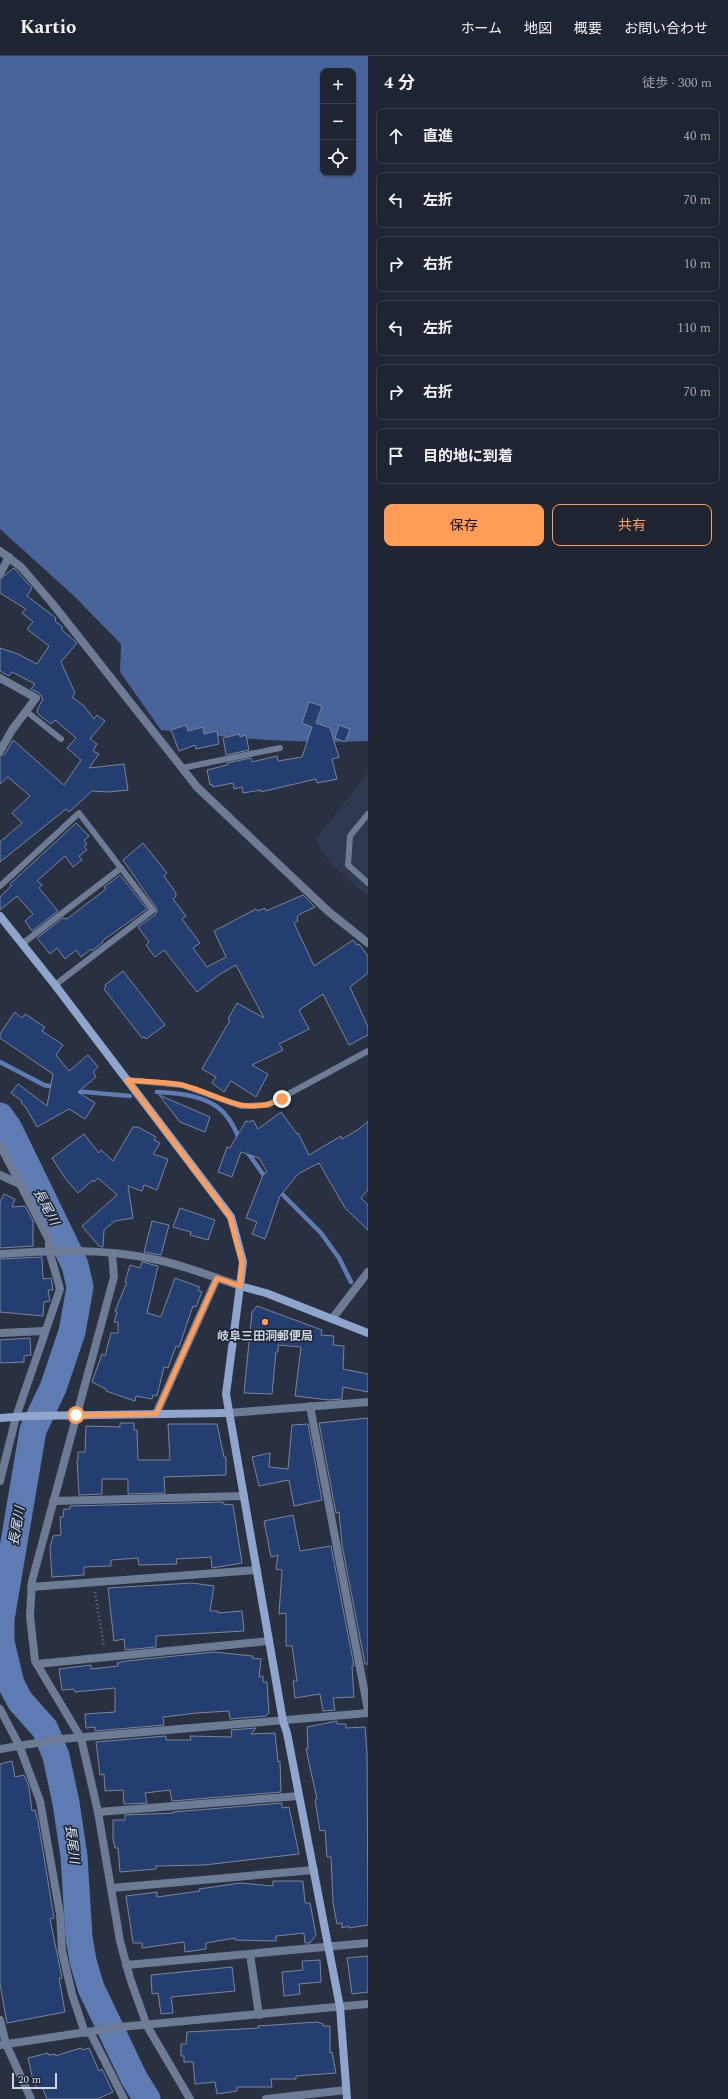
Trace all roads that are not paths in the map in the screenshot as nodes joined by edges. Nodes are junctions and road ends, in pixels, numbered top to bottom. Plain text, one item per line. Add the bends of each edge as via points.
1 (0, 551) edge
2 (10, 557) junction
3 (0, 574) edge
4 (0, 678) edge
5 (26, 711) junction
6 (61, 739) dead end
7 (280, 748) dead end
8 (0, 751) edge
9 (182, 768) junction
10 (368, 814) edge
11 (121, 868) junction
12 (368, 883) edge
13 (0, 886) edge
14 (0, 916) edge
15 (368, 942) edge
16 (22, 944) junction
17 (55, 985) junction
18 (368, 1050) edge
19 (127, 1080) junction
20 (0, 1145) edge
21 (0, 1175) edge
22 (22, 1184) junction
23 (49, 1250) junction
24 (112, 1253) junction
25 (0, 1254) edge
26 (368, 1272) edge
27 (217, 1278) junction
28 (240, 1286) junction
29 (332, 1319) junction
30 (44, 1331) junction
31 (0, 1333) edge
32 (368, 1333) edge
33 (368, 1402) edge
34 (310, 1406) junction
35 (229, 1413) junction
36 (156, 1414) junction
37 (76, 1415) junction
38 (16, 1417) junction
39 (0, 1418) edge
40 (0, 1482) edge
41 (244, 1496) junction
42 (53, 1501) junction
43 (257, 1570) junction
44 (31, 1587) junction
45 (269, 1641) junction
46 (37, 1664) junction
47 (0, 1709) edge
48 (368, 1710) edge
49 (368, 1713) edge
50 (283, 1720) junction
51 (81, 1738) junction
52 (19, 1745) junction
53 (0, 1749) edge
54 (299, 1796) junction
55 (98, 1812) junction
56 (314, 1870) junction
57 (112, 1888) junction
58 (368, 1943) edge
59 (329, 1948) junction
60 (250, 1954) junction
61 (126, 1965) junction
62 (368, 2004) edge
63 (340, 2007) junction
64 (259, 2015) junction
65 (0, 2020) edge
66 (147, 2026) junction
67 (88, 2032) junction
68 (3, 2045) edge
69 (346, 2090) junction
70 (31, 2099) edge
71 (124, 2099) edge
72 (190, 2099) edge
73 (266, 2099) edge
74 (347, 2099) edge

1 - 2 street
2 - 3 street
2 - 9 street via 52,603
4 - 5 street via 36,698
5 - 6 lane
5 - 8 street
7 - 9 lane
9 - 15 street via 197,787 329,912
10 - 12 lane via 350,836 348,865
11 - 13 lane via 79,813
11 - 16 lane
11 - 17 lane via 153,910
14 - 16 street
16 - 17 street
17 - 19 street
18 - 19 lane via 268,1105 241,1106 182,1085
19 - 28 street via 230,1217 242,1262
20 - 22 street
21 - 22 street
22 - 23 street via 49,1240
23 - 24 street via 82,1249
23 - 25 street
23 - 30 street via 60,1289
24 - 27 street via 159,1260
24 - 37 street via 114,1278
26 - 29 street
27 - 28 street
27 - 36 street
28 - 29 street via 266,1293
28 - 35 street via 226,1394
29 - 32 street
30 - 31 street
30 - 38 street
33 - 34 street
34 - 35 street
34 - 48 street
35 - 36 street
35 - 41 street
36 - 37 street
37 - 38 street
37 - 42 street
38 - 39 street
38 - 40 street
41 - 42 street
41 - 43 street
42 - 44 street
43 - 44 street
43 - 45 street
44 - 46 street via 30,1616
45 - 46 street
45 - 50 street
46 - 51 street
47 - 52 street
49 - 50 street
50 - 51 street
50 - 54 street
51 - 52 street
51 - 55 street
52 - 53 street
52 - 67 street via 40,1802 60,1914 62,1951 72,1994
54 - 55 street
54 - 56 street
55 - 57 street
56 - 57 street
56 - 59 street
57 - 61 street
58 - 59 street
59 - 60 street
59 - 63 street
60 - 61 street
60 - 64 street
61 - 66 street
62 - 63 street
63 - 64 street
63 - 69 street
64 - 66 street
65 - 68 street
66 - 67 street
66 - 72 street
67 - 68 street
67 - 71 street
68 - 70 street
69 - 73 street
69 - 74 street

